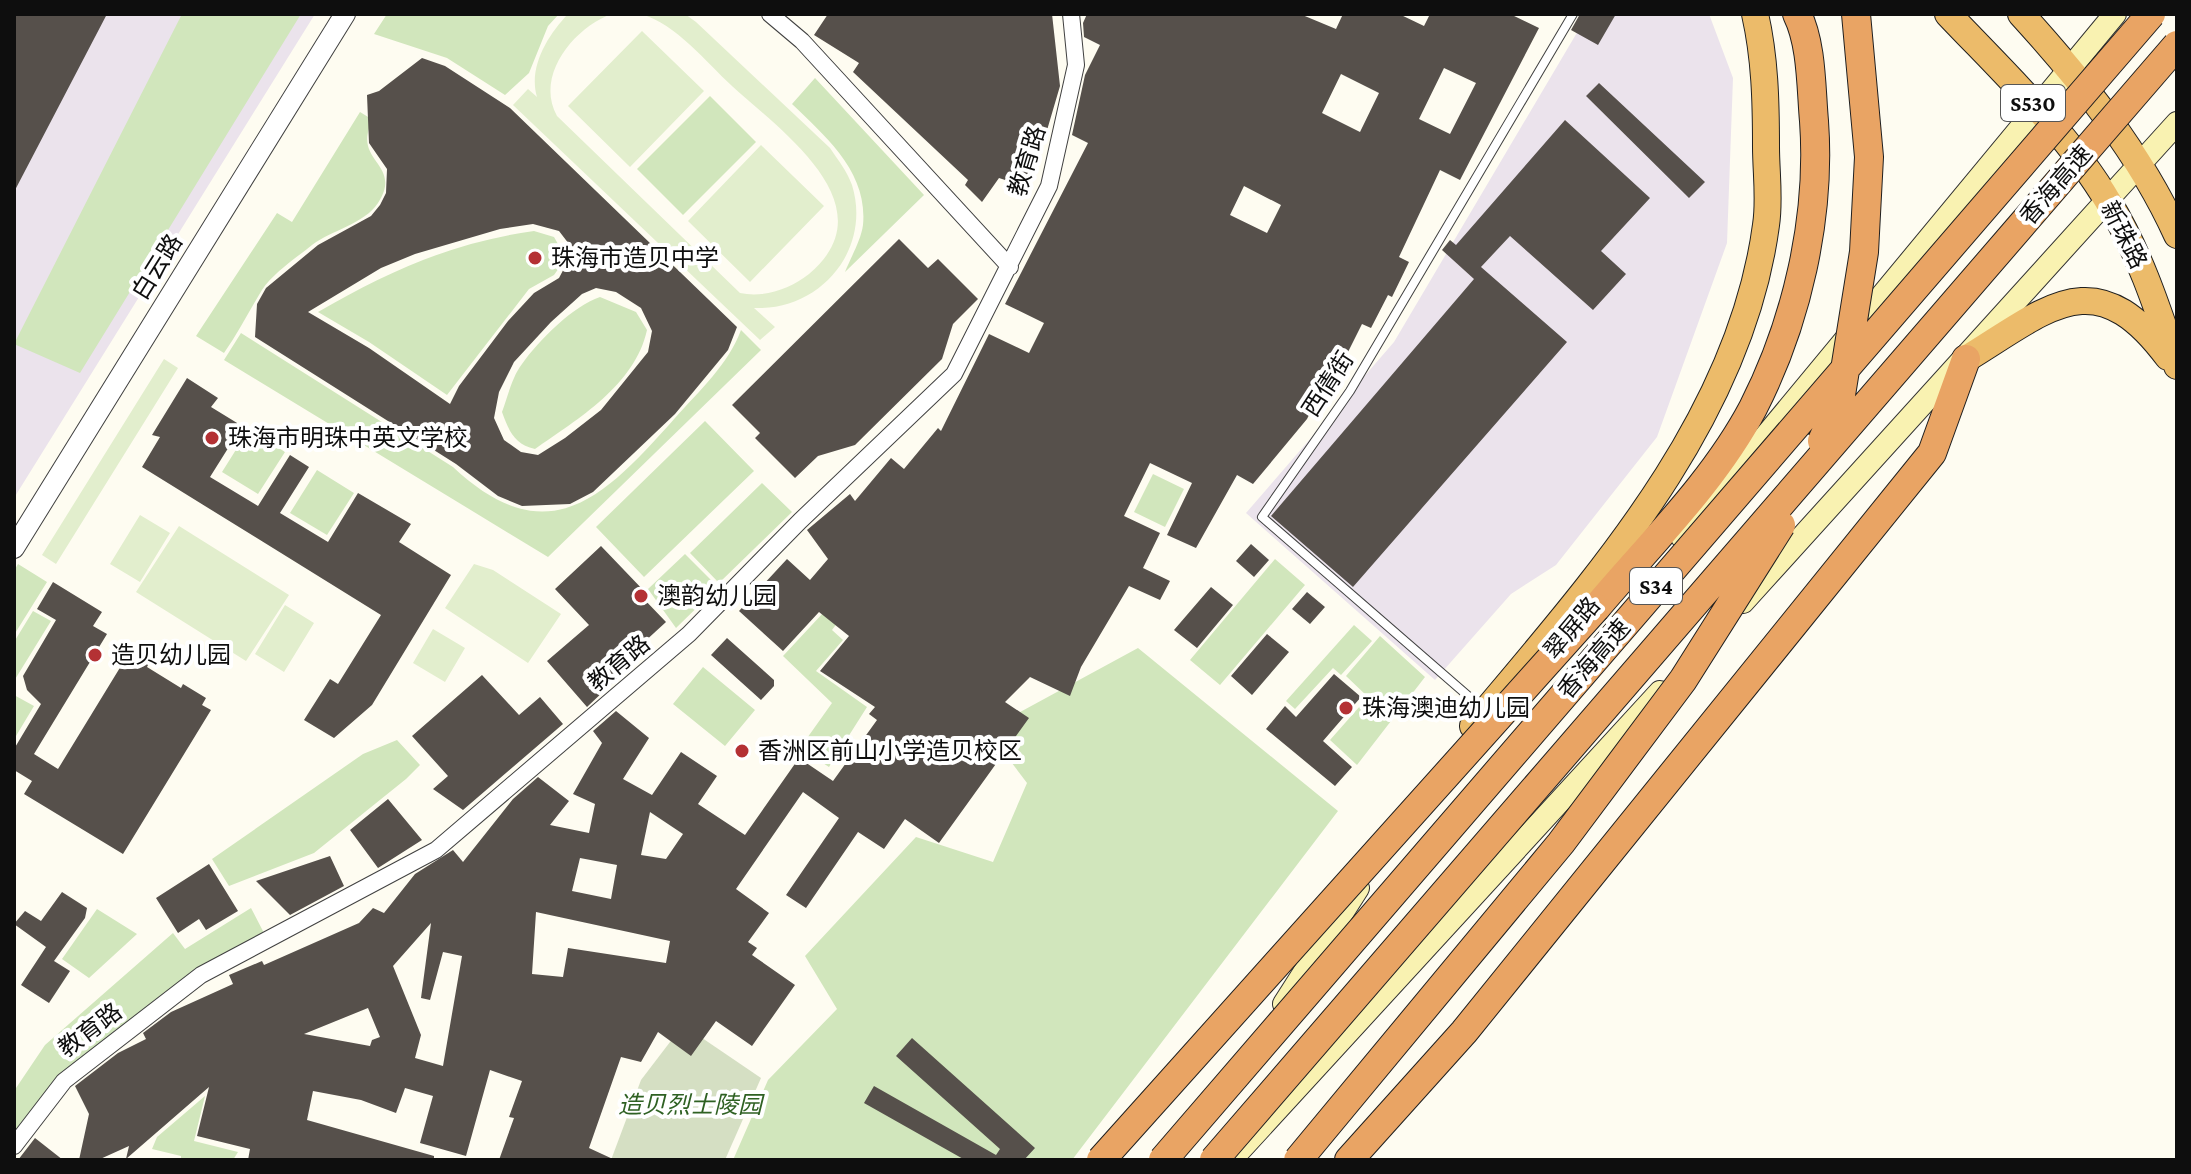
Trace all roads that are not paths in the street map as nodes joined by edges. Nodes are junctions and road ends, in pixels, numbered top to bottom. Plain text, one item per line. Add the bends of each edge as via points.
1 (345, 14) edge
2 (770, 14) edge
3 (1071, 14) edge
4 (1573, 14) edge
5 (1755, 14) edge
6 (1797, 14) edge
7 (1856, 14) edge
8 (1948, 14) edge
9 (2021, 14) edge
10 (2115, 14) edge
11 (2151, 14) edge
12 (2177, 45) edge
13 (2070, 68) junction
14 (2037, 107) junction
15 (2177, 123) edge
16 (2139, 166) junction
17 (2108, 201) junction
18 (2177, 235) edge
19 (1010, 267) junction
20 (1966, 359) junction
21 (2177, 368) edge
22 (14, 548) edge
23 (1486, 710) junction
24 (1418, 792) joint
25 (1276, 1018) junction
26 (14, 1146) edge
27 (1101, 1160) edge
28 (1155, 1160) edge
29 (1163, 1160) edge
30 (1214, 1160) edge
31 (1231, 1160) edge
32 (1298, 1160) edge
33 (1349, 1160) edge

1 - 22 street, 白云路
2 - 19 street via 802,41
3 - 19 street, 教育路 via 1076,65 1049,186
4 - 23 lane, 西倩街 via 1350,391 1262,517
5 - 23 highway via 1766,88 1767,223 1753,292 1721,378 1678,460 1626,534
6 - 27 highway, bridge via 1805,40 1816,156 1808,233 1795,298 1752,410 1706,479 1596,608
7 - 32 highway, bridge via 1869,157 1864,252 1840,401 1795,504 1683,680 1561,843
8 - 14 highway, 新珠路 / S530
9 - 13 highway, 新珠路 / S530
10 - 13 main road, 翠屏路
11 - 29 highway, 香海高速 / S34, bridge
12 - 30 highway, 香海高速 / S34, bridge
13 - 14 main road, 翠屏路
13 - 16 highway, 新珠路 / S530
14 - 17 highway, 新珠路 / S530
14 - 25 main road, 翠屏路
15 - 16 main road
16 - 17 main road
16 - 18 highway, 新珠路 / S530
17 - 20 main road
17 - 21 highway, 新珠路 / S530 via 2139,261
19 - 26 street, 教育路 via 954,374 689,634 436,850 201,975 64,1081
20 - 21 highway via 2054,306 2081,298 2101,300 2119,310
20 - 31 main road
20 - 33 highway via 1932,453 1464,1032
23 - 24 highway
24 - 25 main road
25 - 28 main road, 翠屏路

